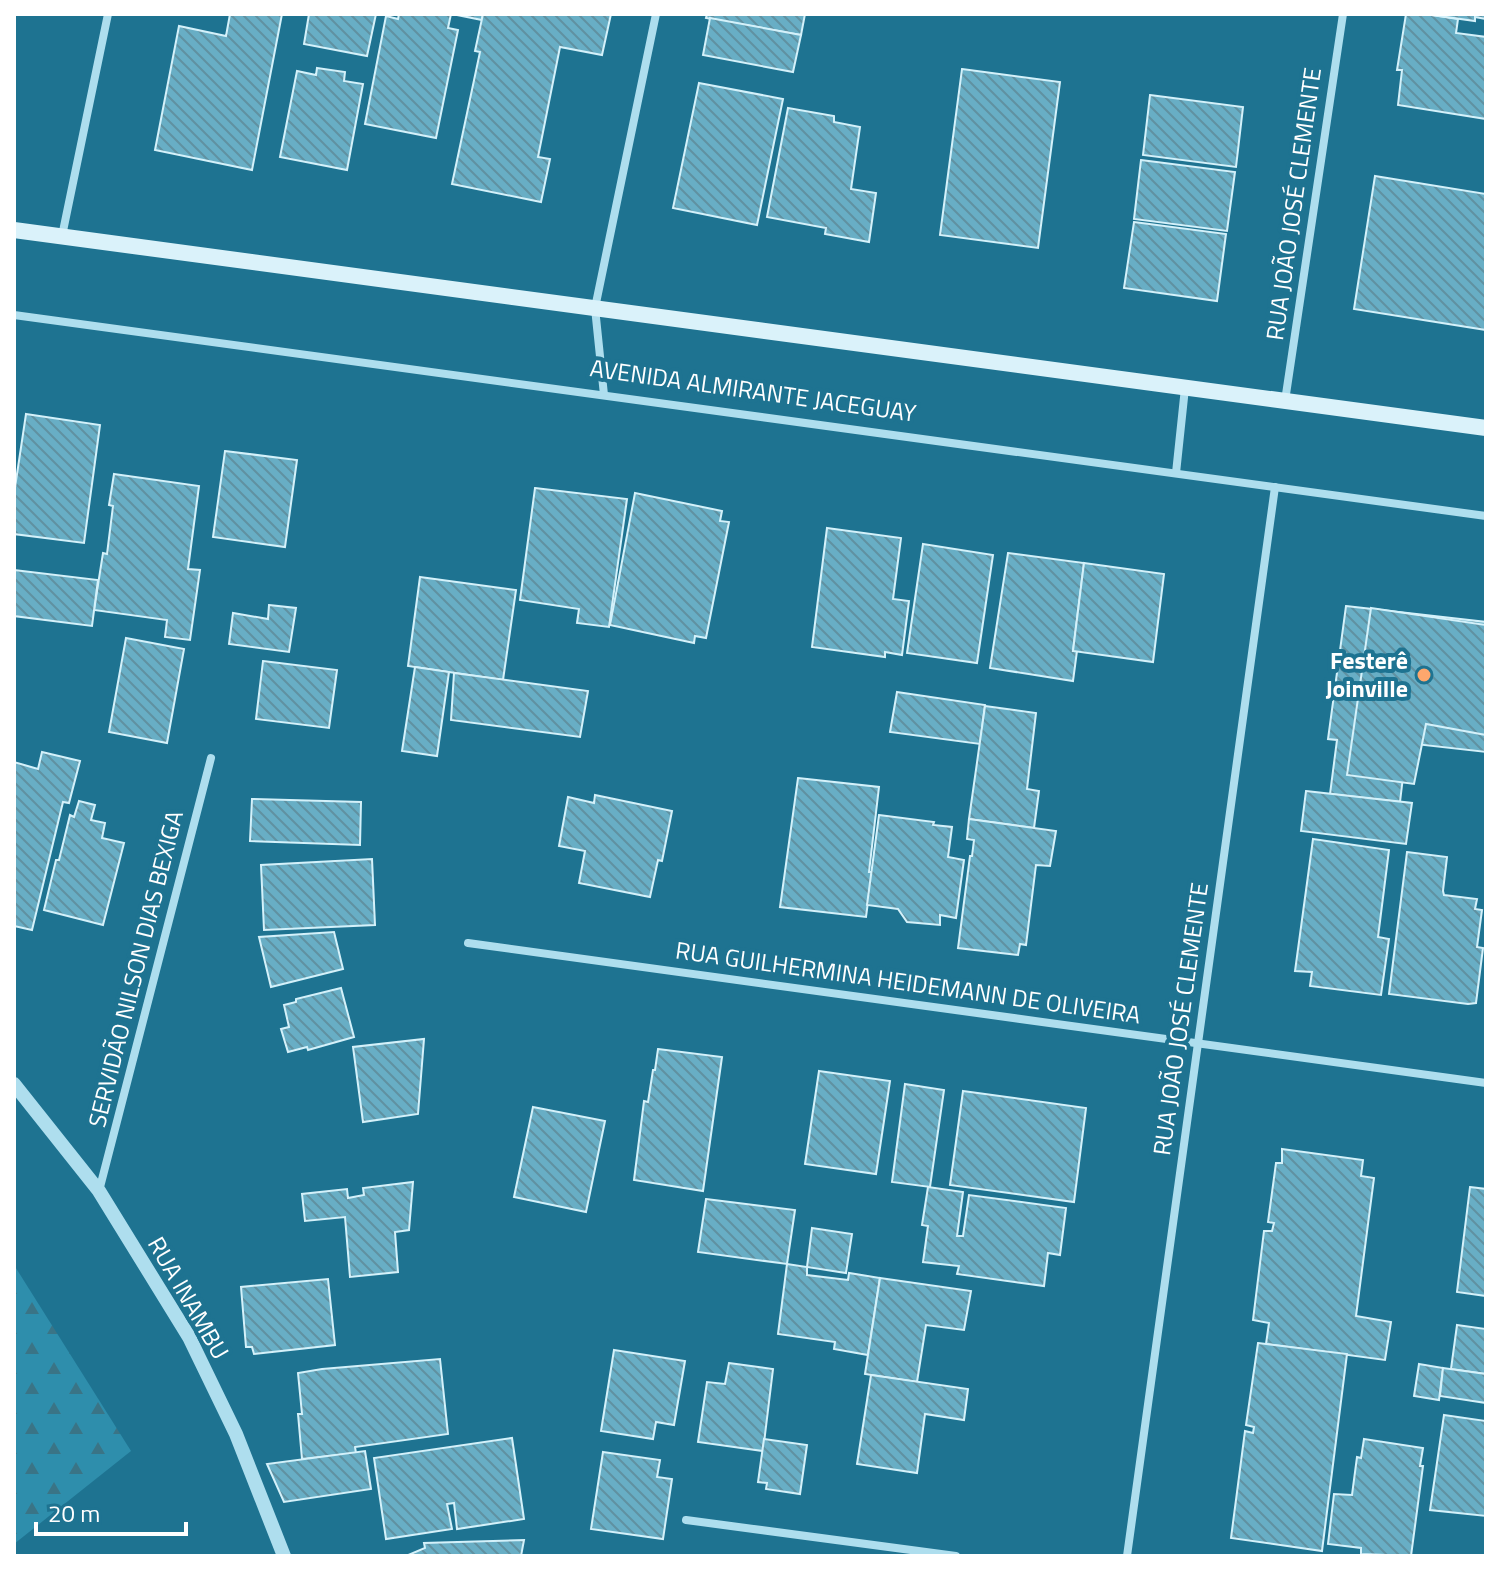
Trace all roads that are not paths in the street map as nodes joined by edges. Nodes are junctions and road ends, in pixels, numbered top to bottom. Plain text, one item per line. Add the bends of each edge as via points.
1 (108, 14) edge
2 (656, 14) edge
3 (1343, 14) edge
4 (14, 230) edge
5 (62, 237) junction
6 (595, 308) junction
7 (14, 315) edge
8 (1185, 388) junction
9 (604, 395) junction
10 (1285, 401) junction
11 (1486, 428) edge
12 (1176, 473) junction
13 (1275, 487) junction
14 (1486, 516) edge
15 (211, 758) dead end
16 (468, 943) dead end
17 (1198, 1043) junction
18 (1486, 1083) edge
19 (14, 1084) edge
20 (99, 1191) junction
21 (686, 1520) dead end
22 (284, 1556) edge
23 (956, 1556) edge
24 (1127, 1556) edge

1 - 5 street
2 - 6 street
3 - 10 street, RUA JOÃO JOSÉ CLEMENTE
4 - 5 main road
5 - 6 main road
6 - 8 main road
6 - 9 street
7 - 9 street, AVENIDA ALMIRANTE JACEGUAY
8 - 10 main road
8 - 12 street
9 - 12 street, AVENIDA ALMIRANTE JACEGUAY
10 - 11 main road
12 - 13 street, AVENIDA ALMIRANTE JACEGUAY
13 - 14 street, AVENIDA ALMIRANTE JACEGUAY
13 - 17 street, RUA JOÃO JOSÉ CLEMENTE
15 - 20 street, SERVIDÃO NILSON DIAS BEXIGA
16 - 17 street, RUA GUILHERMINA HEIDEMANN DE OLIVEIRA
17 - 18 street, RUA GUILHERMINA HEIDEMANN DE OLIVEIRA
17 - 24 street, RUA JOÃO JOSÉ CLEMENTE
19 - 20 street, RUA INAMBU
20 - 22 street, RUA INAMBU via 189,1337 236,1434
21 - 23 street

